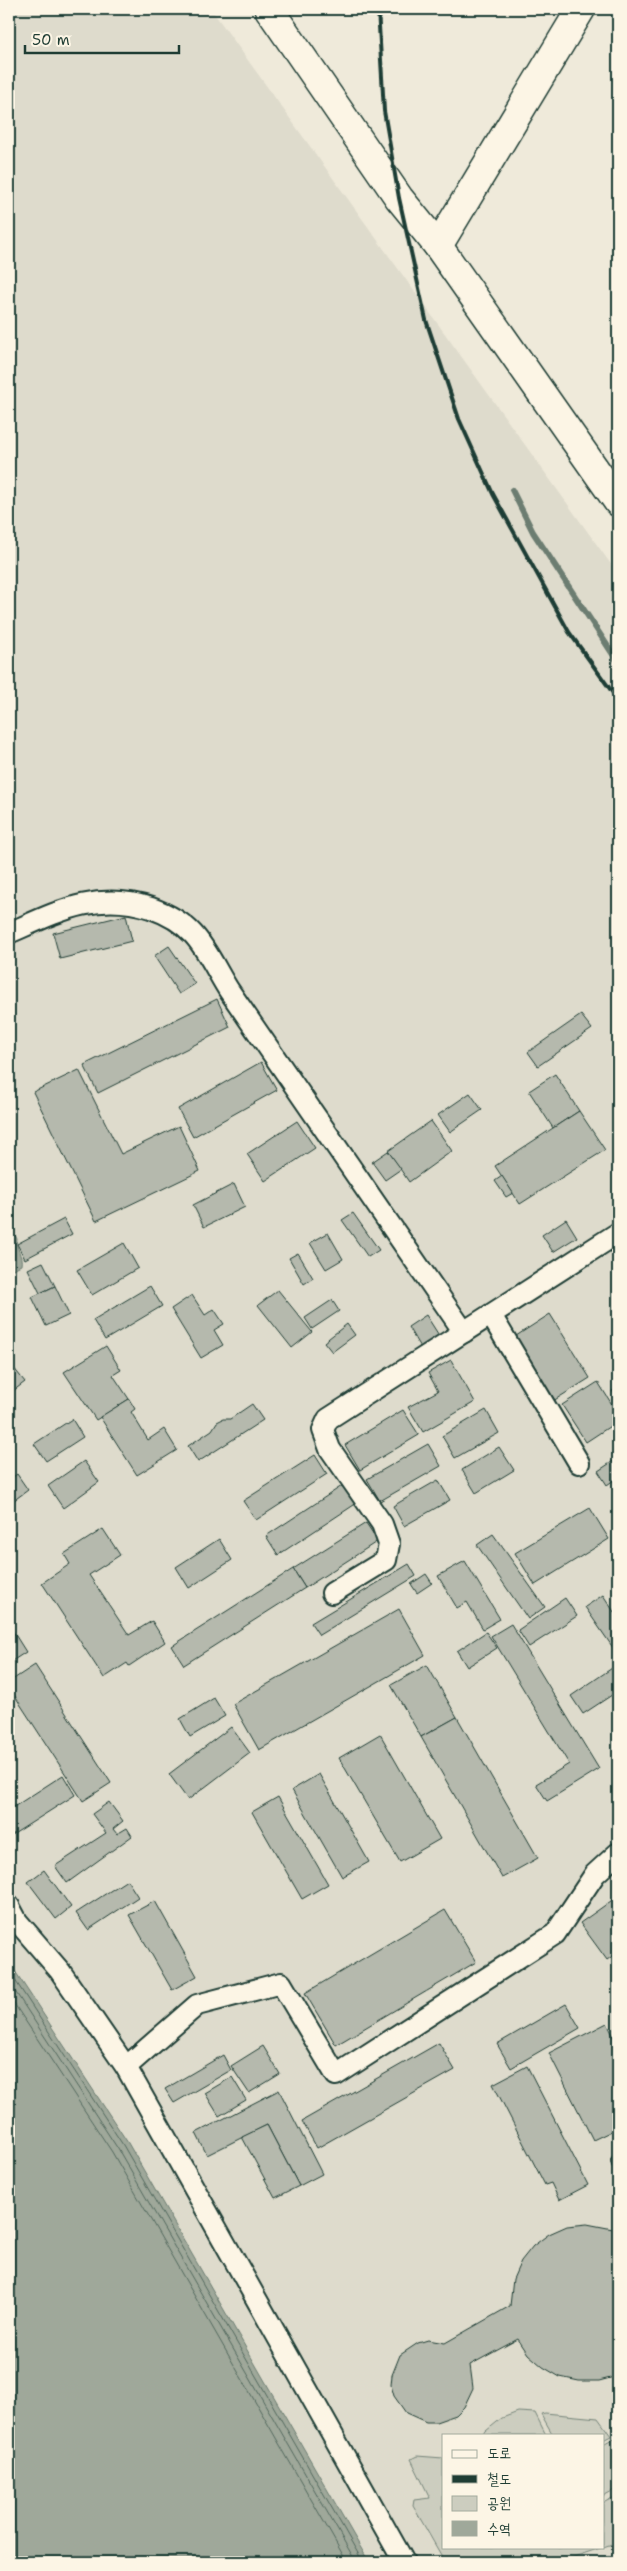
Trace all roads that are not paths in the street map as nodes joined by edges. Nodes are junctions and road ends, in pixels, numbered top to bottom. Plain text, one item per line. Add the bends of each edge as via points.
1 (269, 9) edge
2 (581, 9) edge
3 (438, 246) junction
4 (618, 502) edge
5 (9, 933) edge
6 (618, 1233) edge
7 (491, 1315) junction
8 (464, 1332) junction
9 (580, 1463) dead end
10 (332, 1593) dead end
11 (618, 1853) edge
12 (9, 1906) edge
13 (126, 2067) junction
14 (404, 2562) edge

1 - 3 main road via 399,198
2 - 3 main road
3 - 4 main road
5 - 8 street via 67,908 101,900 136,903 171,914 194,934 230,992
6 - 7 street
7 - 8 street
7 - 9 street
8 - 10 street via 328,1420 323,1430 330,1449 382,1524 389,1544 386,1560
11 - 13 street via 595,1874 555,1934 336,2075 281,1983 197,2005
12 - 13 street via 60,1971
13 - 14 street

